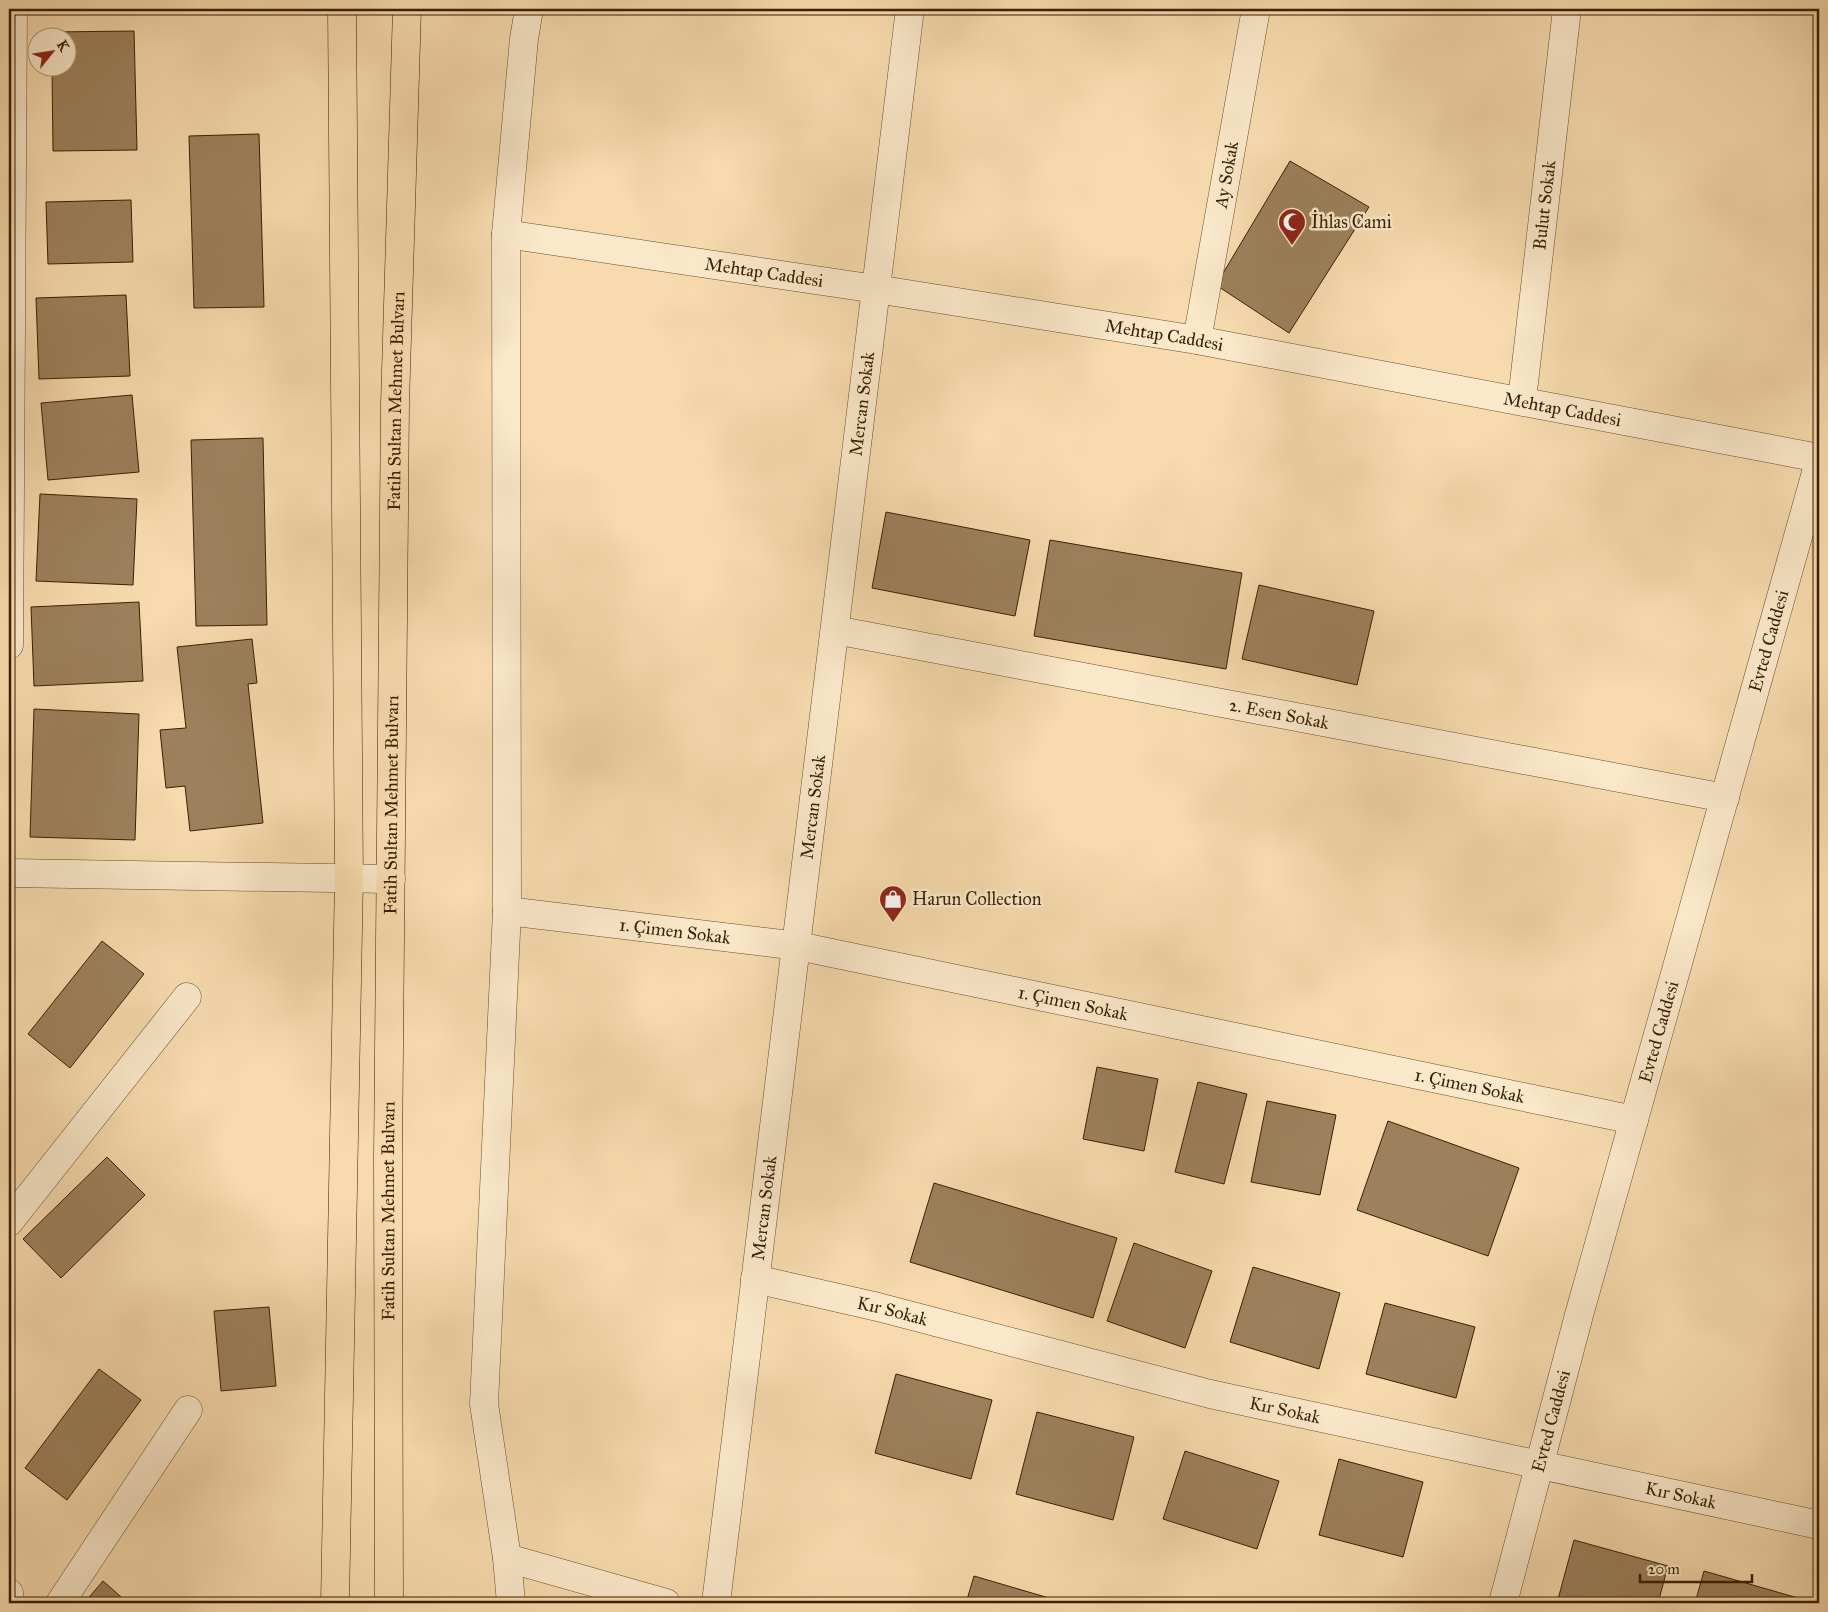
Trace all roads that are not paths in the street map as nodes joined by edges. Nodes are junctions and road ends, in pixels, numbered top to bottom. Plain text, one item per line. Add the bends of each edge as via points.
1 (13, 9) edge
2 (342, 9) edge
3 (407, 9) edge
4 (529, 9) edge
5 (910, 9) edge
6 (1256, 9) edge
7 (1567, 9) edge
8 (506, 234) junction
9 (876, 289) junction
10 (1197, 340) junction
11 (1522, 400) junction
12 (1819, 458) edge
13 (1819, 462) edge
14 (835, 630) junction
15 (9, 646) edge
16 (1725, 798) junction
17 (9, 873) edge
18 (349, 878) junction
19 (391, 879) junction
20 (507, 911) junction
21 (798, 946) junction
22 (187, 997) dead end
23 (1634, 1120) junction
24 (9, 1222) edge
25 (755, 1279) junction
26 (188, 1410) dead end
27 (1540, 1464) junction
28 (1819, 1524) edge
29 (507, 1558) junction
30 (9, 1593) edge
31 (10, 1603) edge
32 (60, 1603) edge
33 (335, 1603) edge
34 (389, 1603) edge
35 (511, 1603) edge
36 (666, 1603) edge
37 (716, 1603) edge
38 (1503, 1603) edge

1 - 15 street
2 - 18 main road
3 - 19 main road, Fatih Sultan Mehmet Bulvarı via 395,404
4 - 8 street
5 - 9 street, Mercan Sokak
6 - 10 street, Ay Sokak
7 - 11 street, Bulut Sokak
8 - 9 street, Mehtap Caddesi
8 - 20 street
9 - 10 street, Mehtap Caddesi
9 - 14 street, Mercan Sokak
10 - 11 street, Mehtap Caddesi
11 - 12 street, Mehtap Caddesi
13 - 16 street, Evted Caddesi
14 - 16 street, 2. Esen Sokak
14 - 21 street, Mercan Sokak
16 - 23 street, Evted Caddesi
17 - 18 street
18 - 19 street
18 - 33 main road
19 - 34 main road, Fatih Sultan Mehmet Bulvarı
20 - 21 street, 1. Çimen Sokak
20 - 29 street via 484,1404
21 - 23 street, 1. Çimen Sokak
21 - 25 street, Mercan Sokak
22 - 24 street
23 - 27 street, Evted Caddesi
25 - 27 street, Kır Sokak via 878,1307 1210,1394
25 - 37 street, Mercan Sokak
26 - 32 street
27 - 28 street, Kır Sokak
27 - 38 street, Evted Caddesi
29 - 35 street
29 - 36 street
30 - 31 street

